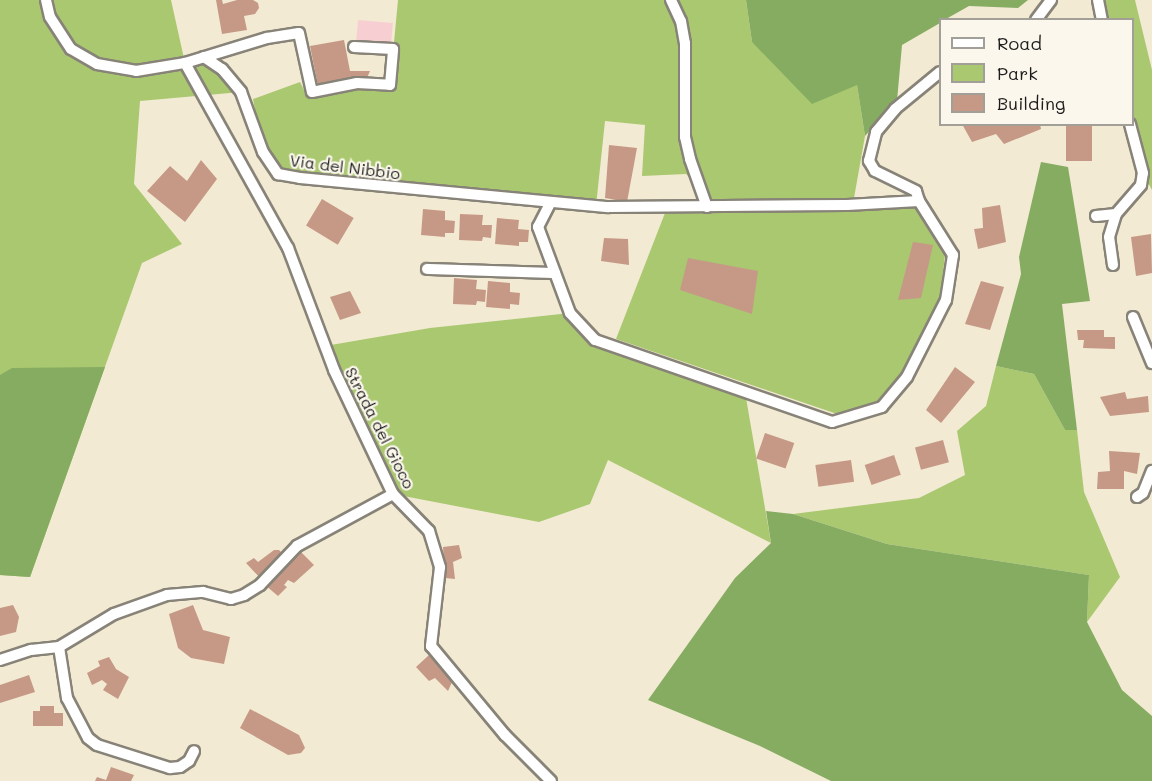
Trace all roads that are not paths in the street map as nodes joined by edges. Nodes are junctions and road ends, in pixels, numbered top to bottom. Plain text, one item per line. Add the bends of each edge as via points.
1 (46, 0) edge
2 (671, 0) edge
3 (1051, 0) edge
4 (1098, 0) edge
5 (1038, 18) edge
6 (1102, 18) edge
7 (354, 47) dead end
8 (204, 57) junction
9 (185, 63) junction
10 (939, 73) edge
11 (1131, 126) edge
12 (919, 201) junction
13 (550, 203) junction
14 (707, 207) junction
15 (1116, 214) junction
16 (1096, 216) dead end
17 (1113, 265) dead end
18 (427, 268) dead end
19 (555, 273) junction
20 (1133, 316) dead end
21 (1152, 363) edge
22 (1152, 471) edge
23 (393, 494) junction
24 (1137, 497) dead end
25 (59, 647) junction
26 (0, 660) edge
27 (194, 751) dead end
28 (551, 781) edge

1 - 9 street via 50,17 71,48 97,64 136,71
2 - 14 street via 681,21 685,43 685,137
3 - 5 street
4 - 6 street
7 - 8 street via 393,49 390,85 357,82 312,92 299,33
8 - 9 street
8 - 13 street, Via del Nibbio via 222,69 241,92 263,152 278,174
9 - 23 street, Strada del Gioco via 288,248 334,370
10 - 12 street via 895,108 876,132 869,161 876,171 916,191
11 - 15 street via 1143,172 1141,185
12 - 14 street, Via del Nibbio
12 - 19 street via 953,255 946,300 907,377 882,407 832,422 595,340 570,313
13 - 14 street, Via del Nibbio
13 - 19 street via 538,227
15 - 16 street
15 - 17 street via 1109,237
18 - 19 street
20 - 21 street
22 - 24 street via 1143,493
23 - 25 street via 297,546 260,585 244,595 231,599 203,592 167,595 114,614
23 - 28 street, Strada del Gioco via 429,531 440,567 431,646 505,735
25 - 26 street via 31,650
25 - 27 street via 67,698 88,738 97,745 170,768 189,761

